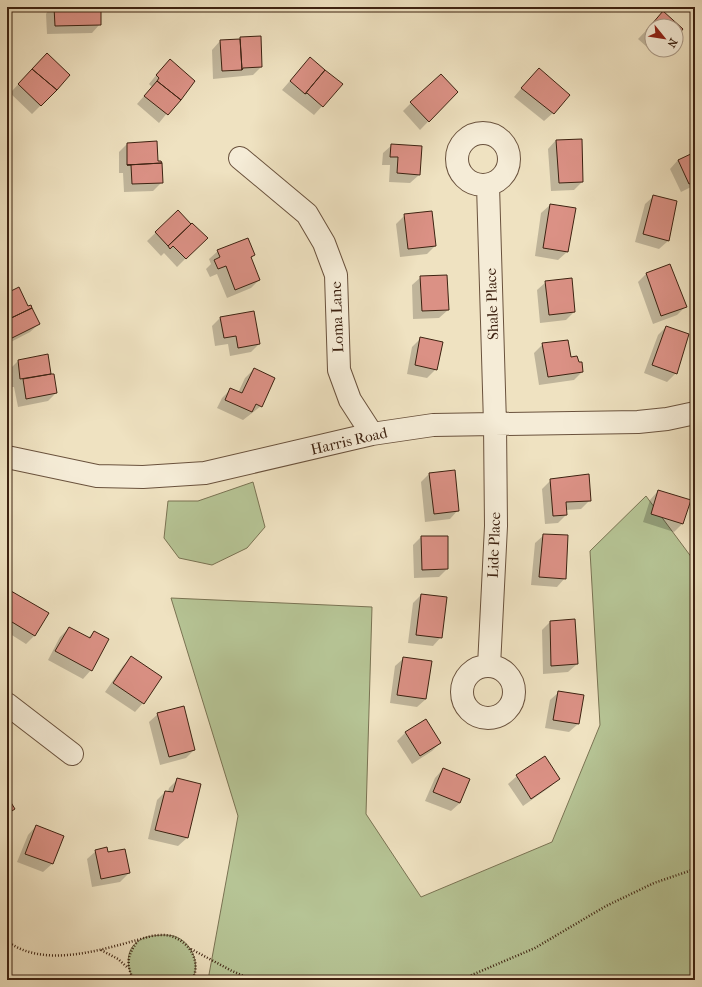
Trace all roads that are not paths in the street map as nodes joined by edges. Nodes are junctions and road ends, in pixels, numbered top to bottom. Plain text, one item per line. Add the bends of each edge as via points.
1 (240, 158) dead end
2 (488, 185) dead end
3 (695, 413) edge
4 (495, 424) junction
5 (372, 434) junction
6 (7, 457) edge
7 (489, 666) dead end
8 (7, 704) edge
9 (72, 754) dead end

1 - 5 street, Loma Lane via 307,214 324,243 336,275 339,370 350,400
2 - 4 street, Shale Place
3 - 4 street, Harris Road via 638,422
4 - 5 street, Harris Road via 433,425
4 - 7 street, Lide Place via 496,526
5 - 6 street, Harris Road via 205,473 142,477 97,476
8 - 9 street

